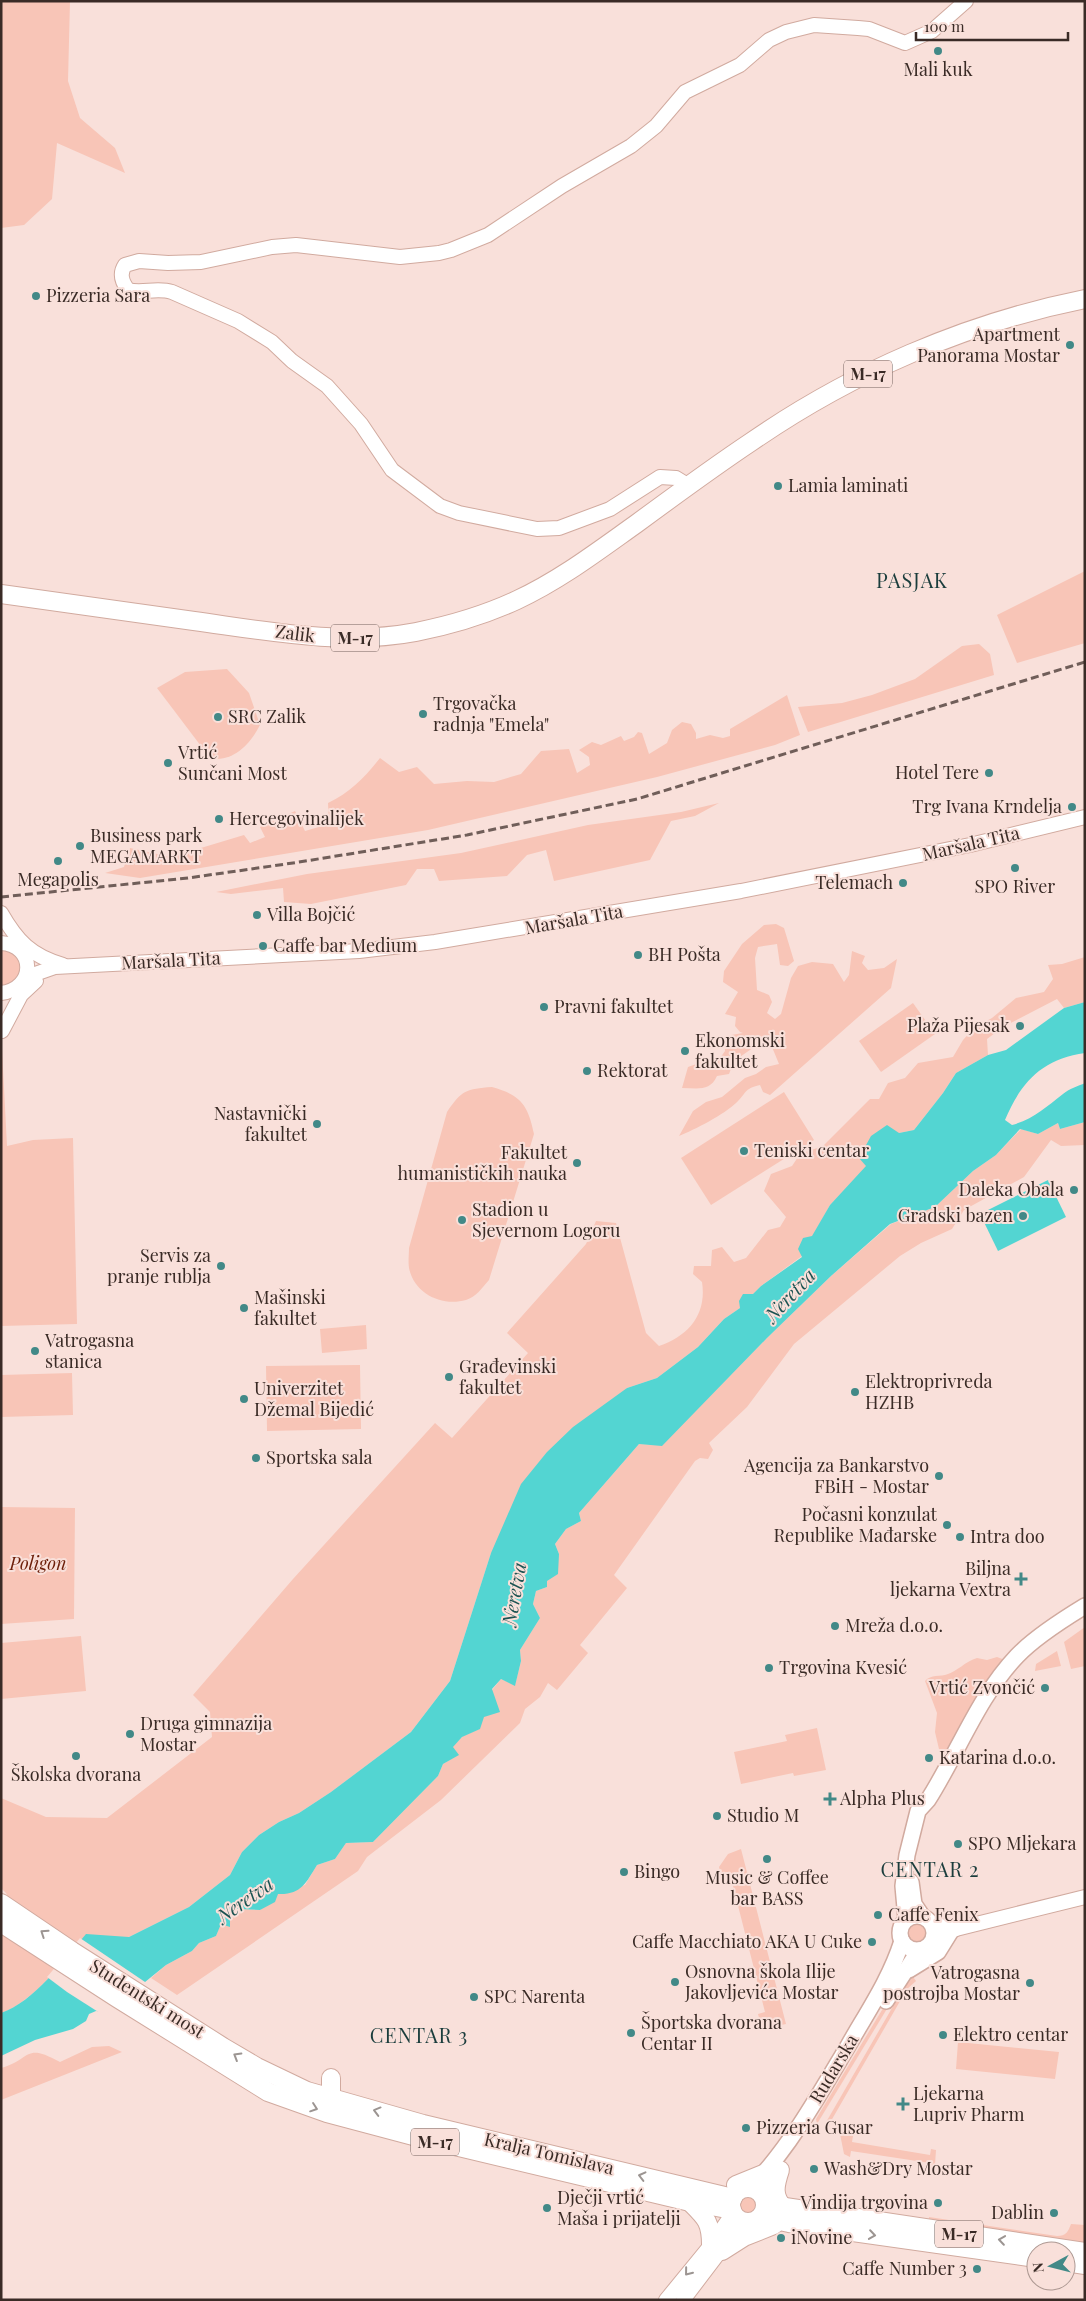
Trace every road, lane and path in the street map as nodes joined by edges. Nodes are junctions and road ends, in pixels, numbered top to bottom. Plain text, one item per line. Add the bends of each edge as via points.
1 (966, 1) edge
2 (1085, 299) edge
3 (682, 491) junction
4 (1, 594) edge
5 (1085, 817) edge
6 (1, 913) edge
7 (1, 929) edge
8 (6, 944) edge
9 (22, 953) junction
10 (55, 967) junction
11 (71, 967) junction
12 (22, 983) junction
13 (1, 993) edge
14 (1, 1030) edge
15 (1085, 1606) edge
16 (1085, 1897) edge
17 (1, 1903) edge
18 (921, 1916) junction
19 (9, 1922) edge
20 (952, 1929) junction
21 (902, 1941) junction
22 (919, 1950) junction
23 (902, 1975) junction
24 (884, 1986) junction
25 (280, 2078) joint
26 (331, 2078) dead end
27 (268, 2092) joint
28 (331, 2099) junction
29 (771, 2172) junction
30 (706, 2192) junction
31 (690, 2202) junction
32 (747, 2206) junction
33 (787, 2215) junction
34 (716, 2248) junction
35 (1085, 2252) edge
36 (1026, 2256) edge
37 (666, 2300) edge
38 (683, 2300) edge

1 - 3 street via 932,31 904,43 876,31 814,25 769,40 740,65 685,92 656,126 631,146 488,235 452,250 400,257 296,245 201,262 139,261 122,269 122,279 128,290 172,292 238,321 272,342 327,386 361,424 392,470 440,506 537,529 559,528 610,508 649,482 661,482
2 - 3 main road, M-17 via 964,332 888,363 813,402
3 - 4 main road, Zalik / M-17 via 572,569 519,600 466,620 412,632 348,638 314,636
5 - 11 street, Maršala Tita via 970,845 741,891 436,942 359,951
6 - 11 street via 18,939 33,953
7 - 8 street
8 - 9 street, Maršala Tita
9 - 10 street, Maršala Tita
9 - 12 street via 27,968
10 - 11 street, Maršala Tita
10 - 12 street, Maršala Tita
11 - 14 street via 48,974 30,985
12 - 13 street, Maršala Tita via 16,989
15 - 18 main road via 1035,1641 1009,1665 974,1716 928,1800 918,1811 907,1855
16 - 20 street via 1001,1920
17 - 19 main road, M-17
18 - 20 main road
18 - 20 street
18 - 21 main road via 906,1919 900,1932
18 - 22 main road via 929,1945
18 - 24 main road via 897,1909 891,1926
25 -> 19 main road, Studentski most / M-17
19 - 27 main road, Studentski most / M-17 via 116,1998
20 - 23 main road via 938,1952
21 - 22 main road via 907,1947
21 - 24 main road, Rudarska
22 - 23 main road, Rudarska
23 - 29 main road, Rudarska via 810,2125
24 - 29 main road, Rudarska via 804,2119 772,2164
25 - 28 main road, Kralja Tomislava / M-17
26 - 28 main road
27 -> 31 main road, Kralja Tomislava / M-17 via 327,2113 421,2138
30 -> 28 main road, Kralja Tomislava / M-17
29 - 30 main road
29 - 32 main road, Rudarska
29 - 33 main road via 776,2197
30 - 32 main road, Kralja Tomislava / M-17
31 - 32 main road, Kralja Tomislava / M-17
31 - 34 main road via 705,2216
32 - 33 main road, Kralja Tomislava / M-17
32 - 34 street, Rudarska
33 - 34 main road
35 -> 33 main road, Kralja Tomislava / M-17
33 -> 36 main road, Kralja Tomislava / M-17
34 -> 37 street, Rudarska
34 - 38 street, Rudarska

